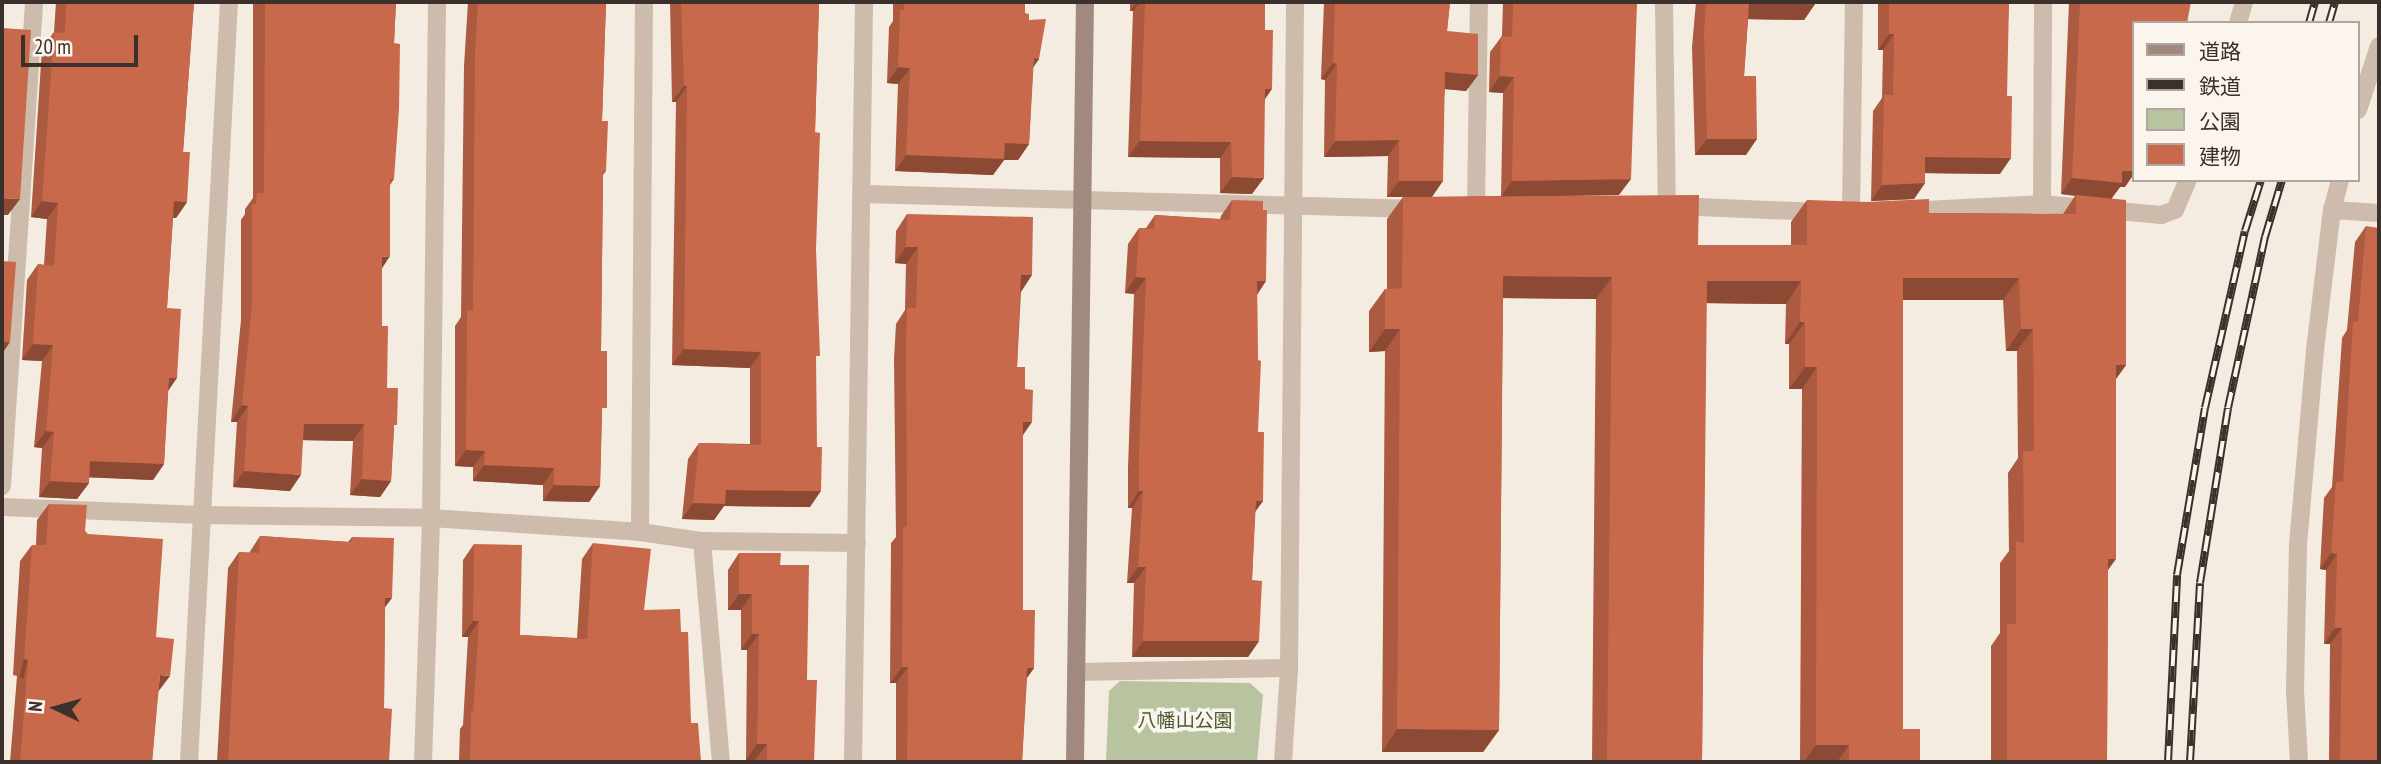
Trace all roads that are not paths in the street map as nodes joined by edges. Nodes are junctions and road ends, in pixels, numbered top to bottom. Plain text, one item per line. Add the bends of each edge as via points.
1 (34, 2) edge
2 (229, 2) edge
3 (437, 2) edge
4 (644, 2) edge
5 (864, 2) edge
6 (1085, 2) edge
7 (1294, 2) edge
8 (1479, 2) edge
9 (1664, 2) edge
10 (1854, 2) edge
11 (2043, 2) edge
12 (2244, 2) edge
13 (2239, 21) edge
14 (2379, 46) edge
15 (2360, 104) edge
16 (2187, 182) edge
17 (2339, 182) edge
18 (863, 194) junction
19 (1082, 200) junction
20 (2042, 204) junction
21 (1292, 207) junction
22 (1437, 209) edge
23 (1476, 209) edge
24 (2332, 210) junction
25 (1892, 211) edge
26 (2379, 213) edge
27 (2, 486) edge
28 (2, 508) edge
29 (201, 515) junction
30 (431, 518) junction
31 (640, 532) junction
32 (702, 541) junction
33 (857, 543) junction
34 (1289, 668) junction
35 (1076, 671) junction
36 (189, 762) edge
37 (424, 762) edge
38 (722, 762) edge
39 (853, 762) edge
40 (1075, 762) edge
41 (1283, 762) edge
42 (2299, 762) edge

1 - 27 street
2 - 29 street
3 - 30 street
4 - 31 street
5 - 18 street
6 - 19 street
7 - 21 street
8 - 23 street
9 - 10 street via 1661,206 1858,213
11 - 20 street
12 - 13 street
14 - 15 street
16 - 20 street via 2175,210 2161,215
17 - 24 street
18 - 19 street
18 - 33 street
19 - 21 street
19 - 35 street
20 - 25 street
21 - 22 street
21 - 34 street
24 - 26 street
24 - 42 street via 2298,545 2295,690
28 - 29 street
29 - 30 street
29 - 36 street
30 - 31 street
30 - 37 street
31 - 32 street
32 - 33 street
32 - 38 street
33 - 39 street
34 - 35 street
34 - 41 street
35 - 40 street

